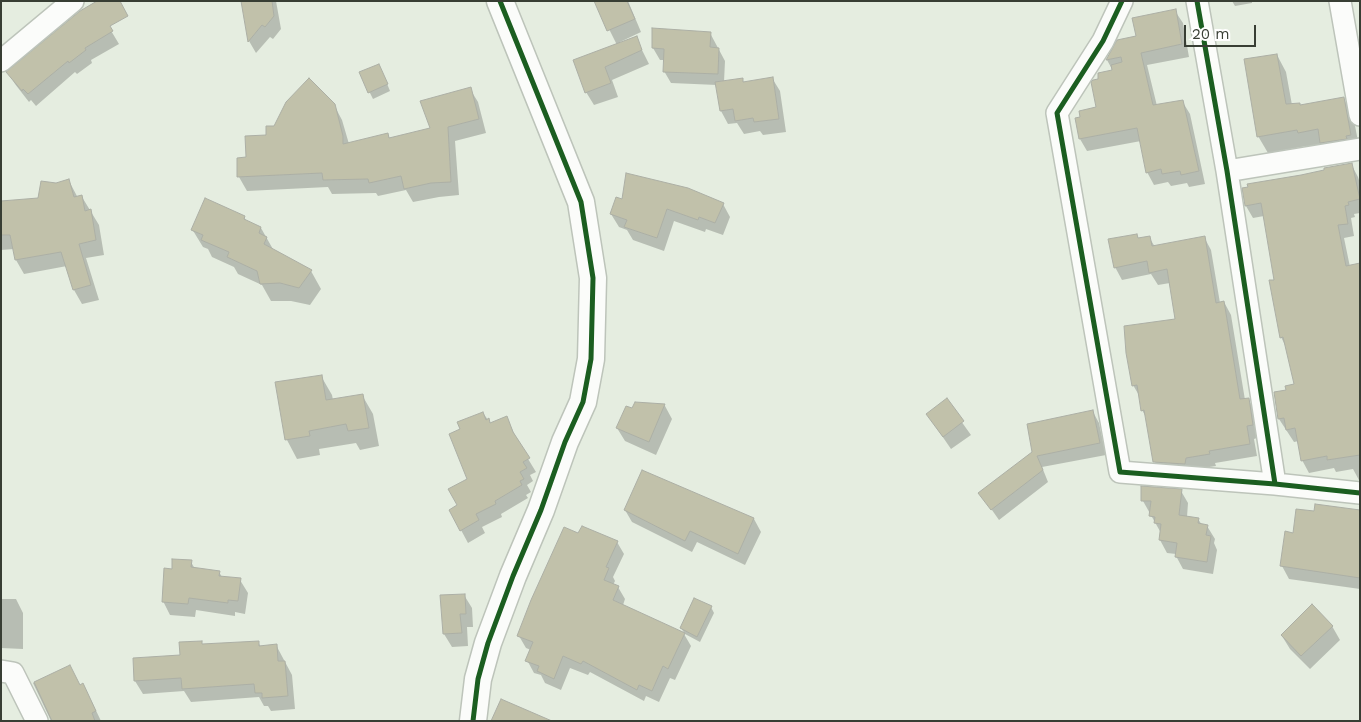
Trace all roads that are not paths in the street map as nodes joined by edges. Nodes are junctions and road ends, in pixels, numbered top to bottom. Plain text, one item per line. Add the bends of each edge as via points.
1 (73, 1) edge
2 (500, 1) edge
3 (1122, 1) edge
4 (1197, 1) edge
5 (1340, 1) edge
6 (1, 61) edge
7 (1360, 115) edge
8 (1360, 149) edge
9 (1227, 171) junction
10 (1275, 484) junction
11 (1360, 493) edge
12 (1, 672) edge
13 (37, 721) edge
14 (473, 721) edge

1 - 6 street
2 - 14 street via 582,202 593,278 591,359 583,402 488,643 478,679
3 - 10 street via 1103,42 1057,113 1120,472
4 - 9 street
5 - 7 street
8 - 9 street
9 - 10 street
10 - 11 street
12 - 13 street via 13,673

